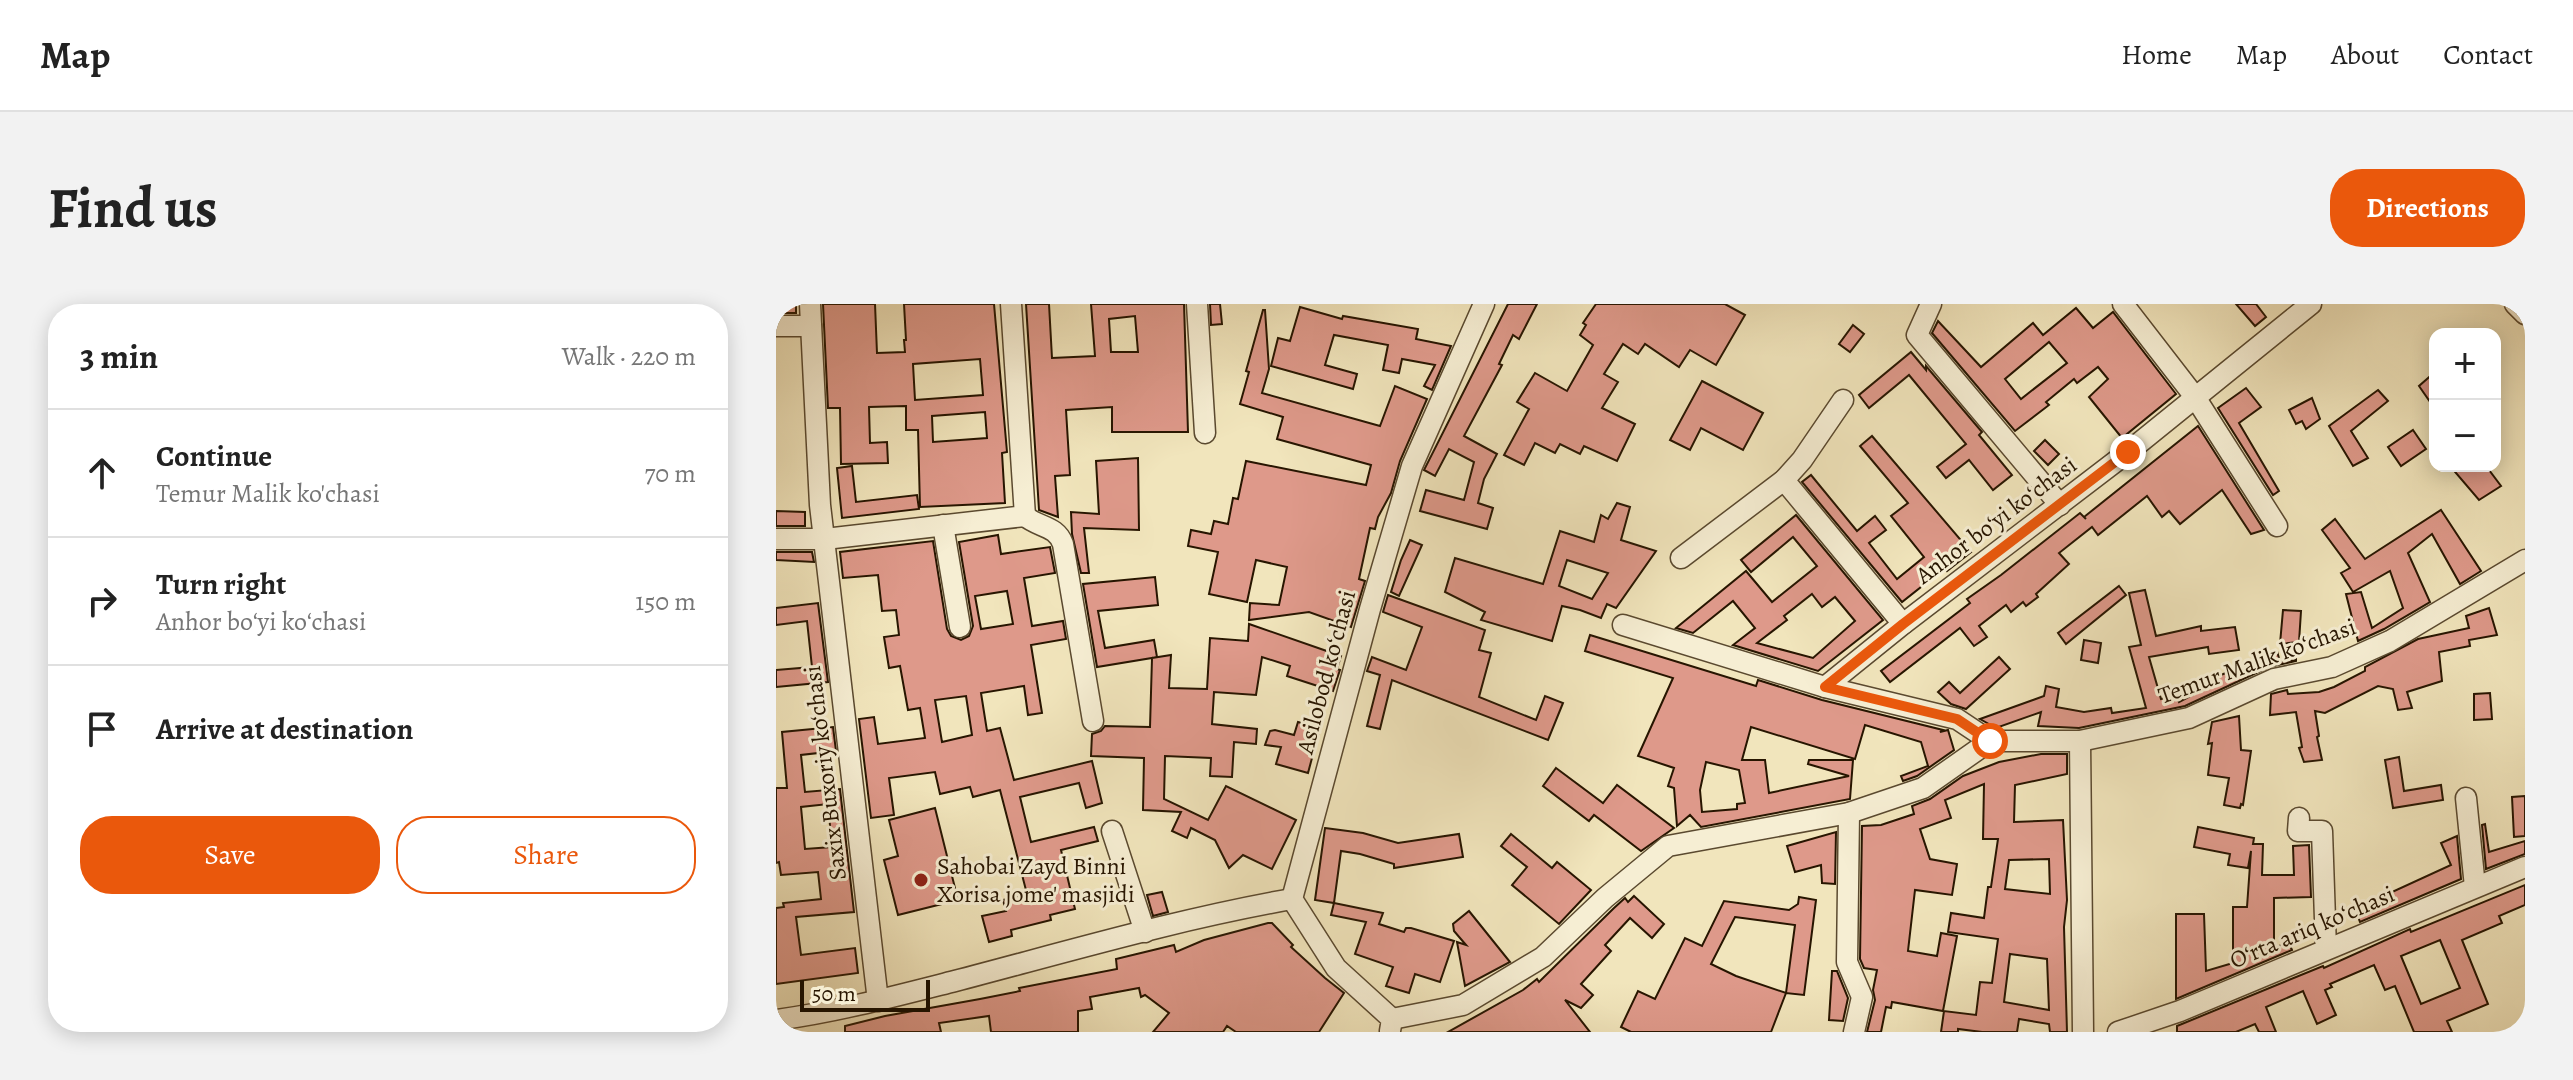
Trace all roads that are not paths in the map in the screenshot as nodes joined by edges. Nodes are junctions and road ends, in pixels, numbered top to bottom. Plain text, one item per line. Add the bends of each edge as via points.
1 (810, 304) edge
2 (1011, 304) edge
3 (1197, 304) edge
4 (1484, 304) edge
5 (1931, 304) edge
6 (2123, 304) edge
7 (2311, 304) edge
8 (2515, 304) edge
9 (2525, 314) edge
10 (776, 326) edge
11 (811, 326) junction
12 (2195, 397) junction
13 (1843, 400) dead end
14 (1205, 433) dead end
15 (1784, 480) junction
16 (2060, 505) junction
17 (1025, 516) junction
18 (943, 525) junction
19 (2277, 526) dead end
20 (776, 539) edge
21 (825, 539) junction
22 (1681, 558) dead end
23 (2525, 560) edge
24 (1903, 624) junction
25 (1623, 625) dead end
26 (960, 627) dead end
27 (1825, 687) junction
28 (1093, 721) dead end
29 (1990, 741) junction
30 (2080, 741) junction
31 (2466, 798) dead end
32 (1849, 813) junction
33 (2299, 818) dead end
34 (1112, 831) dead end
35 (2525, 867) edge
36 (2475, 887) junction
37 (1292, 899) junction
38 (1145, 932) junction
39 (2326, 949) junction
40 (878, 1001) junction
41 (781, 1024) edge
42 (1391, 1026) edge
43 (1854, 1032) edge
44 (2083, 1032) edge
45 (2118, 1032) edge

1 - 11 street, Saxix Buxoriy ko‘chasi
2 - 17 street
3 - 14 street
4 - 37 street, Asilobod koʻchasi via 1412,466
5 - 16 street via 1917,335
6 - 12 street
7 - 12 street, Anhor boʻyi koʻchasi
8 - 9 street
10 - 11 street
11 - 21 street, Saxix Buxoriy ko‘chasi
12 - 16 street, Anhor boʻyi koʻchasi
12 - 19 street
13 - 15 street
15 - 22 street
15 - 24 street
16 - 24 street, Anhor boʻyi koʻchasi
17 - 18 street
17 - 28 street via 1053,529 1063,544
18 - 21 street
18 - 26 street
20 - 21 street
21 - 40 street, Saxix Buxoriy ko‘chasi
23 - 30 street, Temur Malik koʻchasi via 2390,641 2332,667 2274,679 2189,718
24 - 27 street, Anhor boʻyi koʻchasi
25 - 27 street
27 - 29 street via 1957,719
29 - 30 street, Temur Malik koʻchasi
29 - 32 street via 1923,788
30 - 44 street
31 - 36 street
32 - 42 street via 1668,846 1543,957 1463,1005
32 - 43 street via 1847,962 1862,997
33 - 39 street via 2298,831 2322,831
34 - 38 street
35 - 36 street, Oʻrta ariq koʻchasi
36 - 39 street, Oʻrta ariq koʻchasi
37 - 38 street
37 - 42 street via 1336,968
38 - 40 street
39 - 45 street, Oʻrta ariq koʻchasi
40 - 41 street

